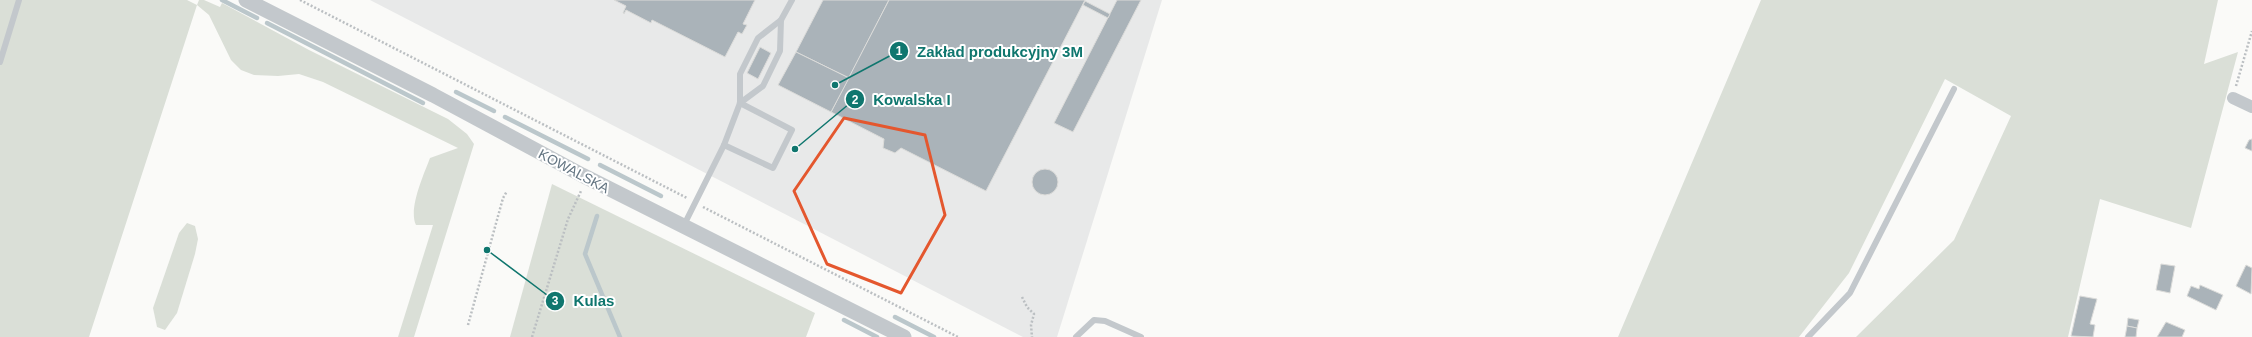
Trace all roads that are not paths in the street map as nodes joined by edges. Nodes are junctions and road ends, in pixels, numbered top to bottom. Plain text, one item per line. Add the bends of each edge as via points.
1 (19, 0) edge
2 (792, 0) edge
3 (249, 1) edge
4 (782, 20) junction
5 (0, 62) edge
6 (1954, 89) dead end
7 (2233, 98) road end
8 (740, 103) junction
9 (2252, 107) edge
10 (724, 145) junction
11 (683, 226) junction
12 (904, 337) edge
13 (1076, 337) edge
14 (1141, 337) edge
15 (1808, 337) edge

1 - 5 lane
2 - 4 lane
3 - 11 street, KOWALSKA
4 - 8 lane via 780,51 762,86
4 - 8 lane via 758,38 747,59 740,74
6 - 15 lane via 1850,293
7 - 9 street
8 - 10 lane
8 - 10 lane via 792,130 773,168
10 - 11 lane via 693,211
11 - 12 street, KOWALSKA
13 - 14 lane via 1094,320

